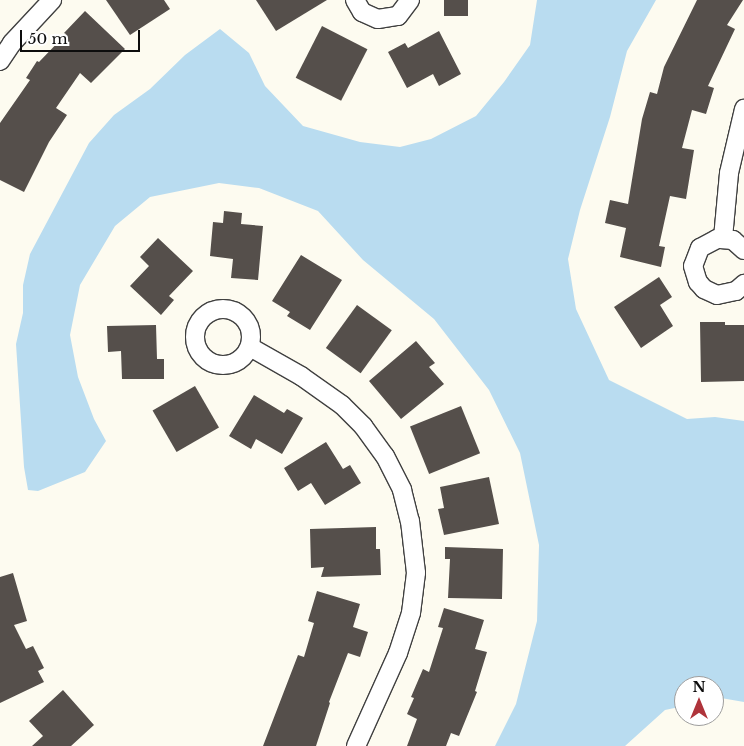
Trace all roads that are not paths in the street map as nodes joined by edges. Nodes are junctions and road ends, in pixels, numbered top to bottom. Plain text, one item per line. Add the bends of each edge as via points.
1 (52, 0) edge
2 (355, 0) edge
3 (410, 0) edge
4 (0, 61) edge
5 (744, 108) edge
6 (723, 238) junction
7 (744, 250) edge
8 (744, 284) edge
9 (250, 347) dead end
10 (356, 746) edge

1 - 4 street
2 - 3 street via 362,12 378,20 398,16
5 - 6 street via 729,173
6 - 7 street via 733,240
6 - 8 street via 708,242 695,257 693,266 698,282 704,289 717,294 736,291
9 - 10 street via 301,376 342,405 363,426 385,456 402,490 416,573 412,613 398,653

